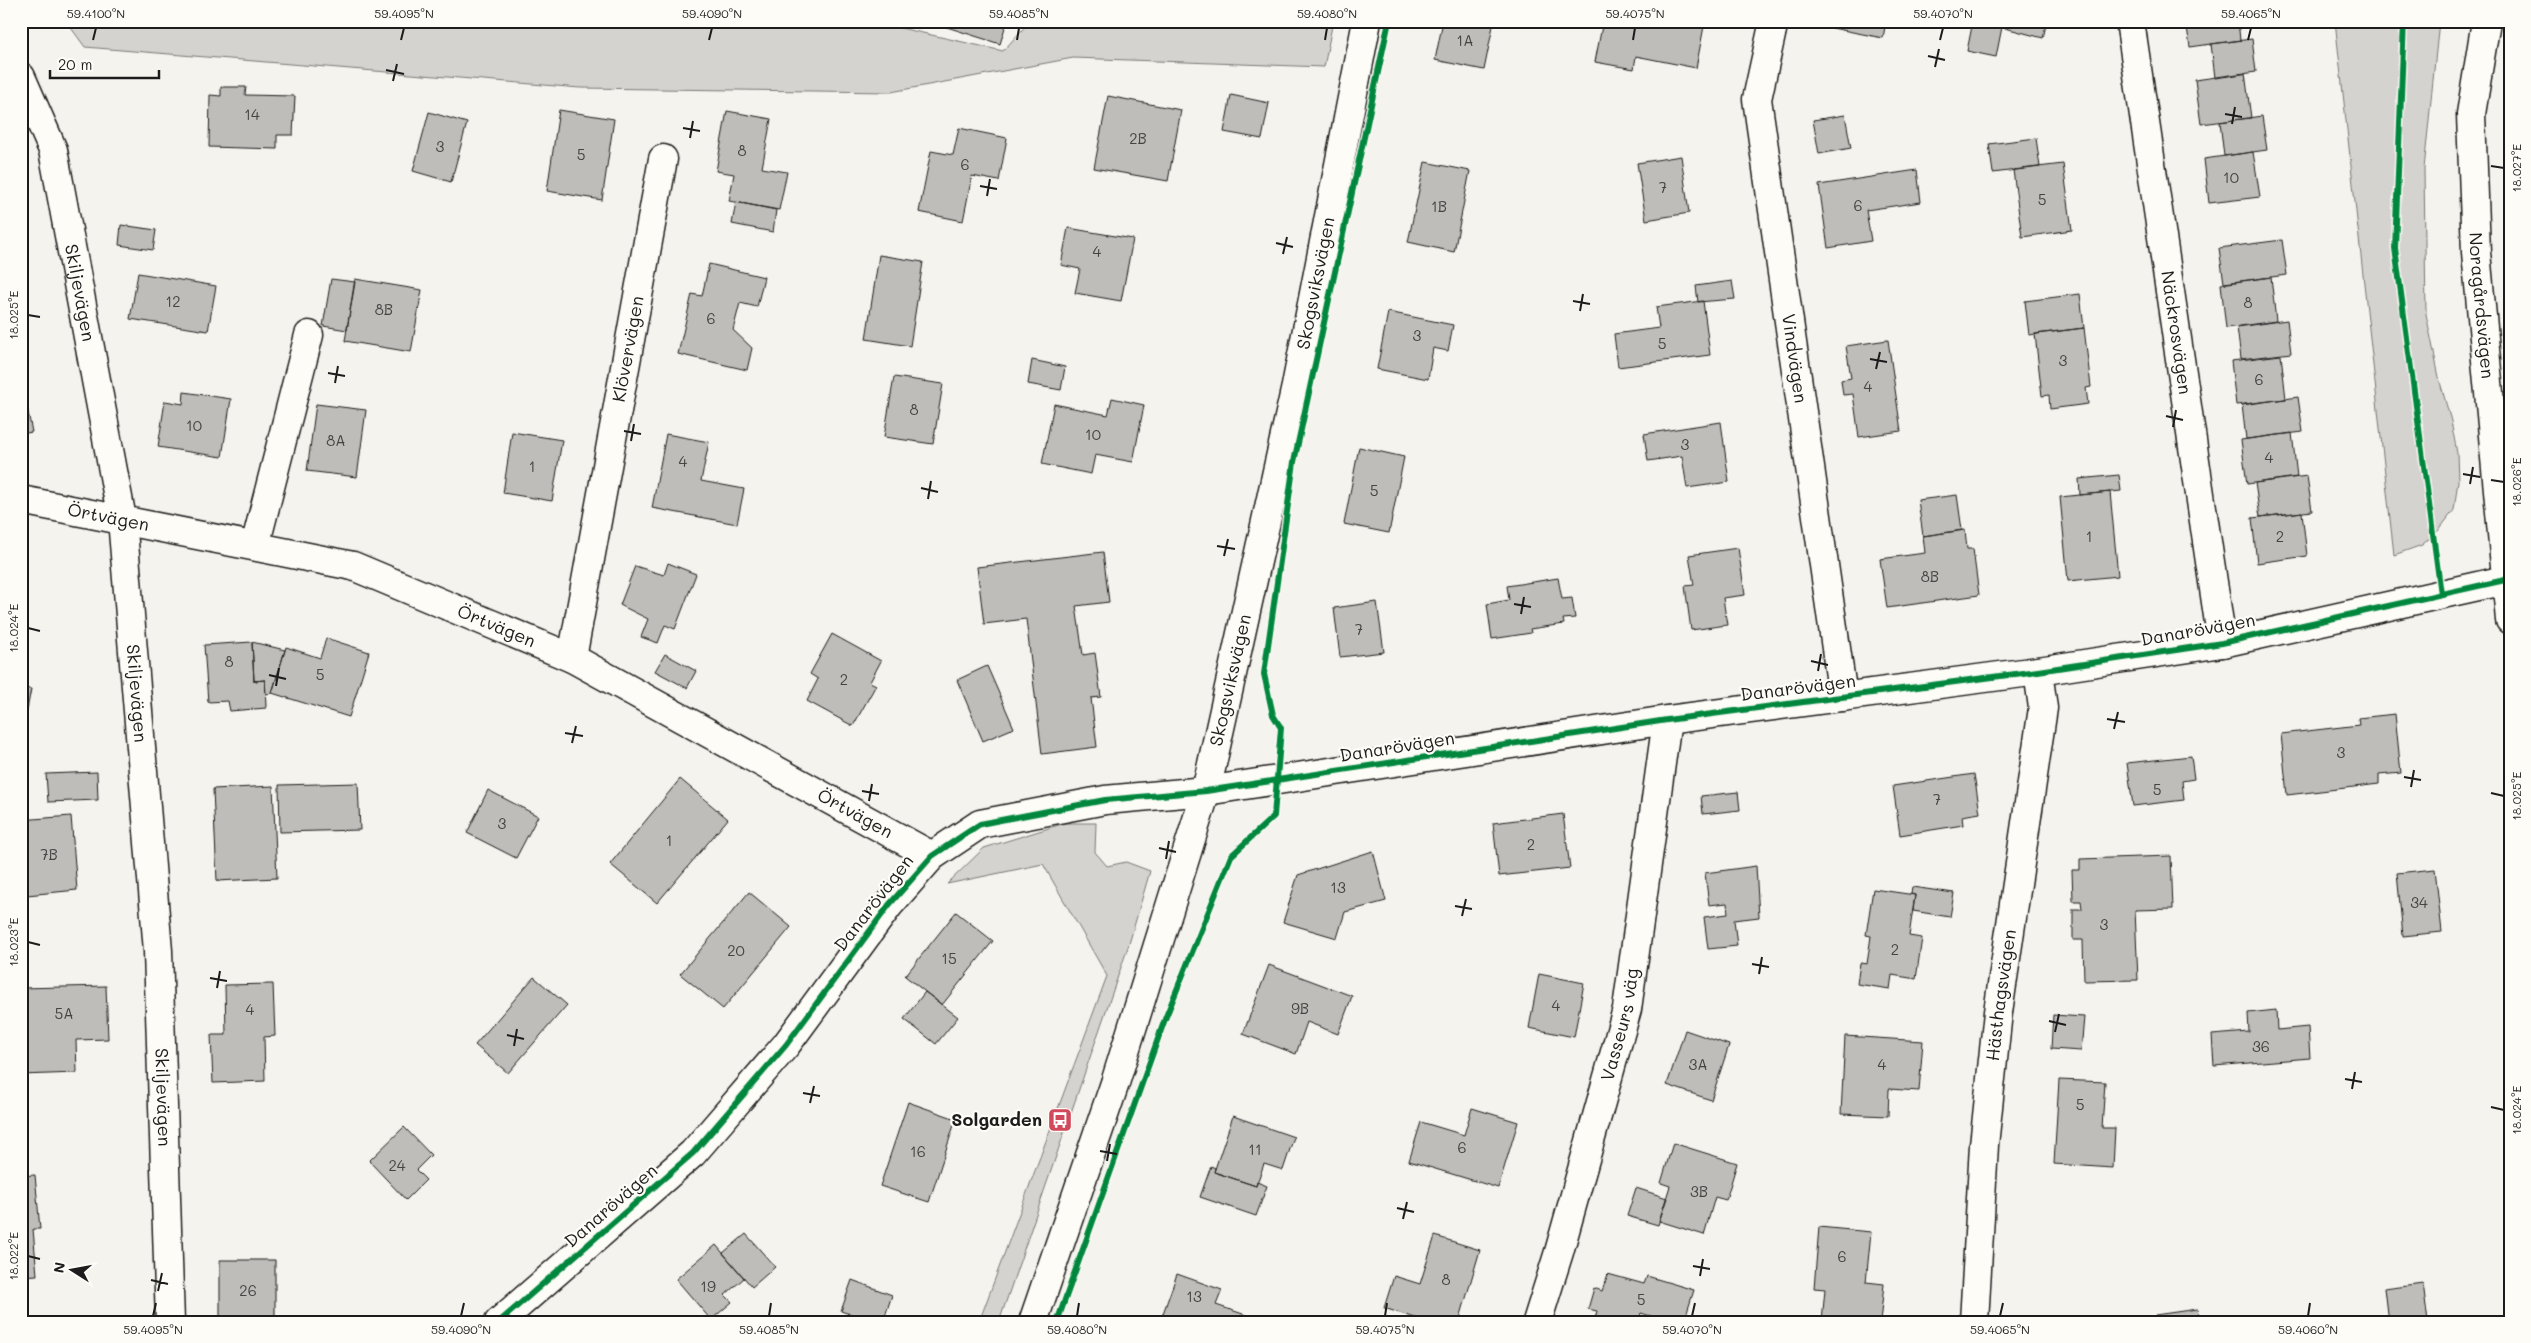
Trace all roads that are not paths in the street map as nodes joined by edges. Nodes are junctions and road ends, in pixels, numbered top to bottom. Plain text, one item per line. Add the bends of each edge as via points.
1 (1367, 21) edge
2 (1774, 21) edge
3 (2130, 21) edge
4 (2486, 21) edge
5 (21, 77) edge
6 (663, 159) dead end
7 (309, 336) dead end
8 (21, 500) edge
9 (122, 519) junction
10 (255, 546) junction
11 (2504, 580) junction
12 (2510, 620) edge
13 (2222, 643) junction
14 (572, 658) junction
15 (2038, 671) junction
16 (1843, 697) junction
17 (1667, 720) junction
18 (1206, 791) junction
19 (932, 856) junction
20 (170, 1322) edge
21 (499, 1322) edge
22 (1033, 1322) edge
23 (1537, 1322) edge
24 (1974, 1322) edge

1 - 18 street, Skogsviksvägen via 1296,386
2 - 16 street, Vindvägen via 1757,99
3 - 13 street, Näckrosvägen
4 - 11 street, Noragårdsvägen via 2472,114 2476,252
5 - 9 street, Skiljevägen via 53,150
6 - 14 street, Klövervägen
7 - 10 street
8 - 9 street, Örtvägen
9 - 10 street, Örtvägen
9 - 20 street, Skiljevägen via 158,951
10 - 14 street, Örtvägen via 352,566
11 - 12 street, Noragårdsvägen
11 - 13 street, Danarövägen
13 - 15 street, Danarövägen
14 - 19 street, Örtvägen
15 - 16 street, Danarövägen
15 - 24 street, Hästhagsvägen via 2043,708 1998,1012 1984,1145
16 - 17 street, Danarövägen
17 - 18 street, Danarövägen
17 - 23 street, Vasseurs väg via 1626,1009
18 - 19 street, Danarövägen via 1105,800 980,824
18 - 22 street, Skogsviksvägen via 1115,1083
19 - 21 street, Danarövägen via 889,905 786,1044 694,1153

